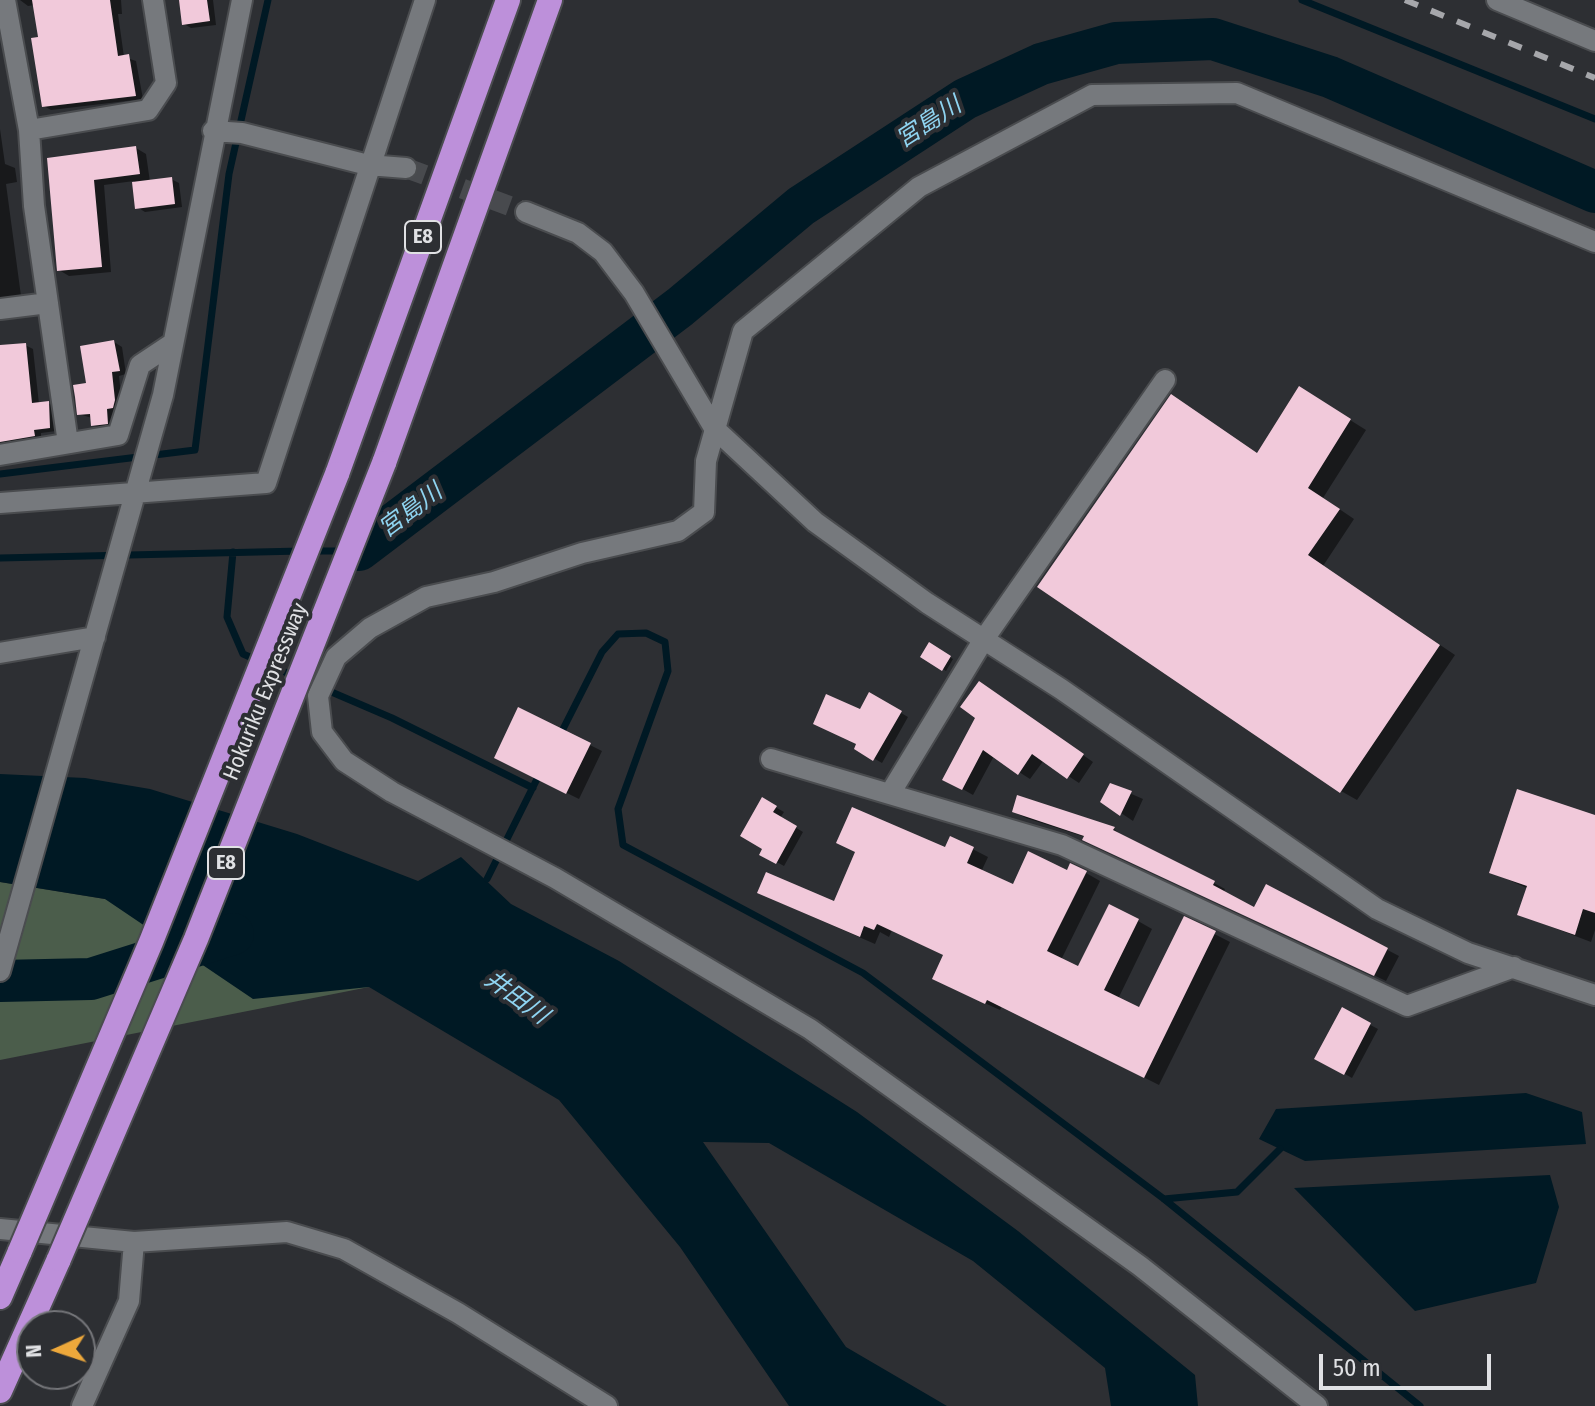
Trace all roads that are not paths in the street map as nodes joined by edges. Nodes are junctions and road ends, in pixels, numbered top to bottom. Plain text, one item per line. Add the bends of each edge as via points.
1 (5, 0) edge
2 (153, 0) edge
3 (242, 0) edge
4 (425, 0) edge
5 (508, 0) edge
6 (550, 0) edge
7 (1497, 0) edge
8 (1595, 41) edge
9 (8, 61) edge
10 (29, 130) junction
11 (213, 131) junction
12 (368, 165) junction
13 (406, 168) tunnel mouth
14 (526, 212) tunnel mouth
15 (1595, 242) edge
16 (48, 303) junction
17 (0, 309) edge
18 (173, 343) junction
19 (1165, 380) dead end
20 (714, 428) junction
21 (68, 443) junction
22 (0, 455) edge
23 (135, 493) junction
24 (0, 503) edge
25 (95, 637) junction
26 (984, 639) junction
27 (0, 653) edge
28 (771, 759) dead end
29 (891, 792) junction
30 (1514, 967) junction
31 (0, 971) edge
32 (1595, 995) edge
33 (0, 1229) edge
34 (134, 1242) junction
35 (0, 1297) edge
36 (0, 1391) edge
37 (82, 1406) edge
38 (607, 1406) edge
39 (1317, 1406) edge

1 - 9 street
2 - 10 street via 166,83 148,110
3 - 11 street
4 - 12 street
5 - 35 highway, Hokuriku Expressway / E8, bridge via 337,474 151,942
6 - 36 highway, Hokuriku Expressway / E8, bridge via 384,463 196,939
7 - 8 street
9 - 10 street
10 - 16 street
11 - 12 street via 242,133
11 - 18 street
12 - 13 street
12 - 23 street via 266,483
14 - 20 street via 578,233 603,252 634,293
15 - 20 street via 1237,93 1092,95 919,187 743,331
16 - 17 street
16 - 21 street
18 - 21 street via 140,365 118,435
18 - 23 street
19 - 26 street
20 - 26 street via 815,522
20 - 39 street via 706,461 704,512 678,531 426,597 370,628 336,657 318,696 322,732 344,761 392,792 555,878 810,1029 1140,1266
21 - 22 street
23 - 24 street
23 - 25 street
25 - 27 street
25 - 31 street
26 - 29 street
26 - 30 street via 1377,909 1468,953
28 - 29 street
29 - 30 street via 1062,845 1407,1006
30 - 32 street
33 - 34 street
34 - 37 street via 129,1301
34 - 38 street via 287,1232 344,1249

